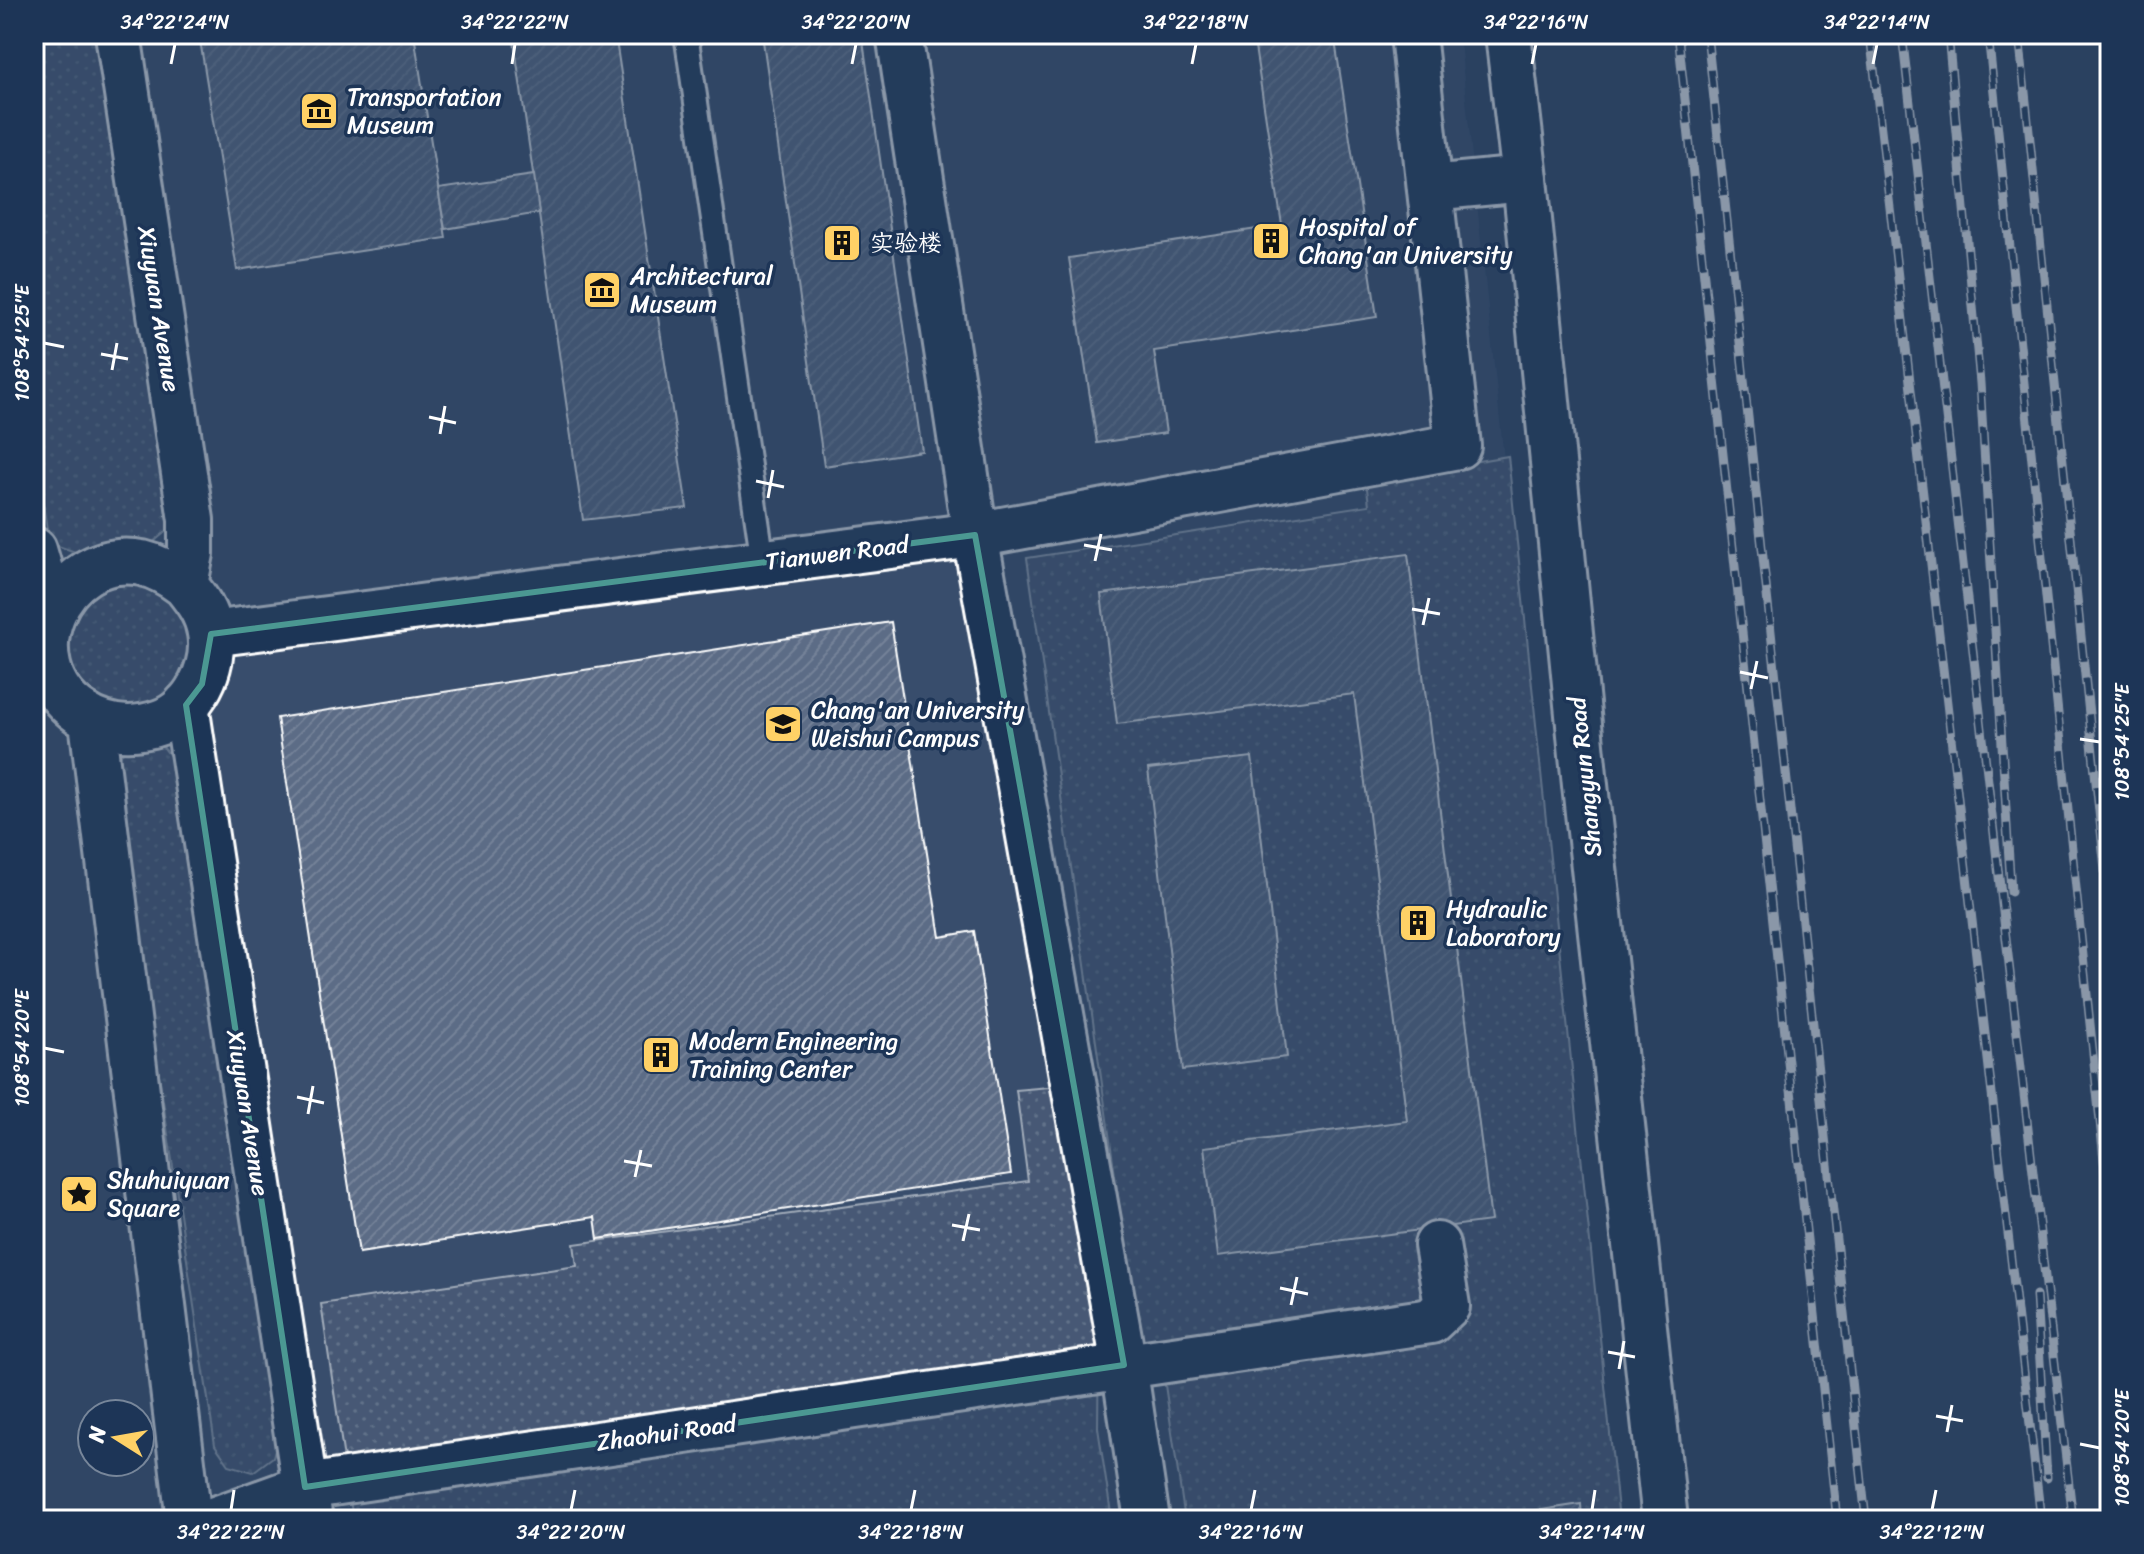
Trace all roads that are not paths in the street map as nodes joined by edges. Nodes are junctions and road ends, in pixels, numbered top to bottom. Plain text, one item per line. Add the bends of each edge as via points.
1 (118, 34) edge
2 (686, 34) edge
3 (899, 34) edge
4 (1413, 34) edge
5 (1508, 34) edge
6 (1525, 179) junction
7 (1430, 188) junction
8 (975, 535) junction
9 (34, 550) edge
10 (763, 562) junction
11 (185, 585) junction
12 (56, 604) junction
13 (211, 634) junction
14 (40, 657) edge
15 (186, 705) junction
16 (92, 721) junction
17 (1437, 1245) dead end
18 (1124, 1365) junction
19 (307, 1504) edge
20 (189, 1520) edge
21 (213, 1520) edge
22 (1147, 1520) edge
23 (1665, 1520) edge

1 - 11 street, Xiuyuan Avenue via 191,520
2 - 10 lane
3 - 8 street
4 - 7 street
5 - 6 street, Shangyun Road
6 - 7 street
6 - 23 street, Shangyun Road
7 - 8 street, Tianwen Road via 1458,446
8 - 10 street, Tianwen Road
8 - 18 street
9 - 12 street
10 - 13 street, Tianwen Road
11 - 12 street via 141,563 116,563 92,570
11 - 13 street via 202,607
12 - 14 street
13 - 15 street via 202,684
14 - 16 street via 70,705
15 - 16 street via 166,720 142,728
15 - 19 street, Xiuyuan Avenue
16 - 20 street
17 - 18 street, Zhaohui Road via 1447,1306 1431,1321
18 - 19 street, Zhaohui Road
18 - 22 street
19 - 21 street, Zhaohui Road

